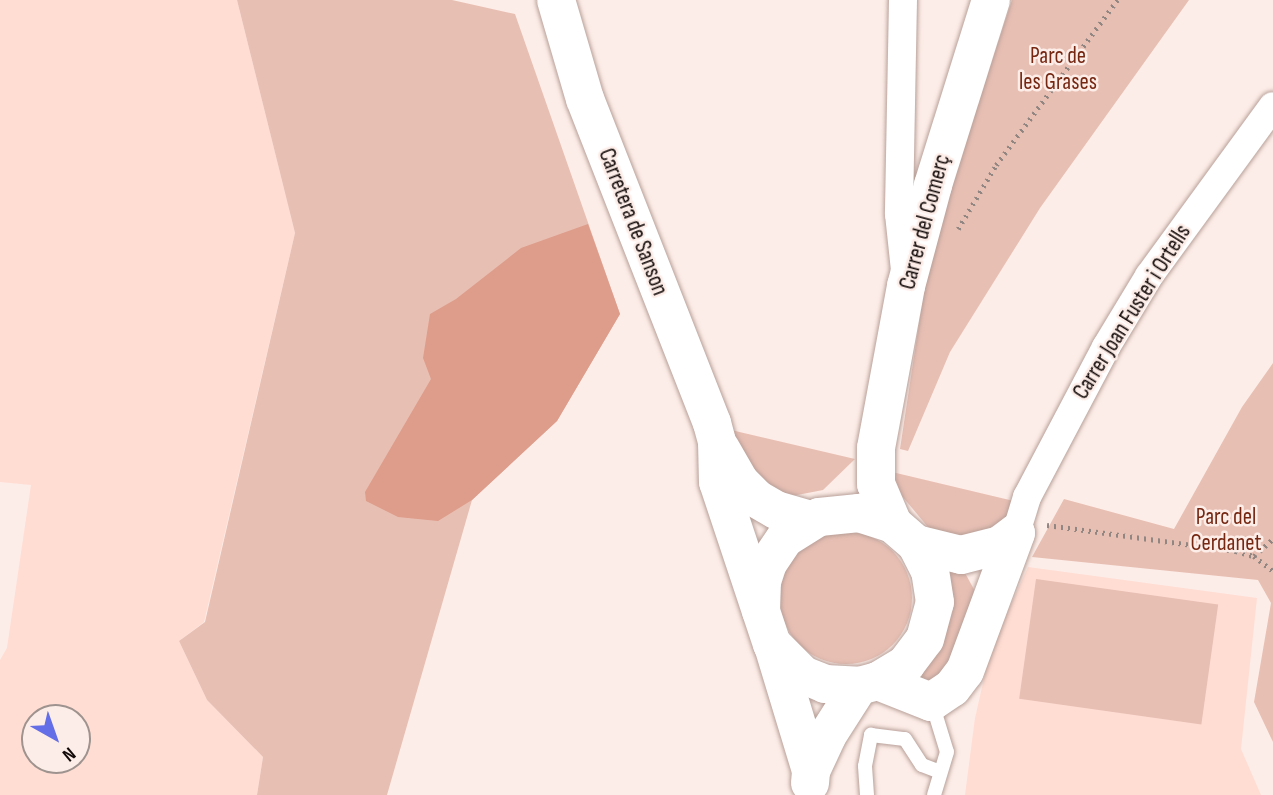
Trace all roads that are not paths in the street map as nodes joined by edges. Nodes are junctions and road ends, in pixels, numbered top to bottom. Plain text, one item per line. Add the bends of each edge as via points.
1 (556, 0) edge
2 (903, 0) edge
3 (991, 0) edge
4 (1273, 106) edge
5 (906, 286) junction
6 (717, 442) junction
7 (876, 448) junction
8 (815, 519) junction
9 (1016, 533) junction
10 (904, 534) junction
11 (961, 555) junction
12 (990, 601) junction
13 (766, 627) junction
14 (869, 683) junction
15 (931, 702) junction
16 (940, 772) junction
17 (810, 783) edge
18 (867, 795) edge
19 (934, 795) edge

1 - 6 street, Carretera de Sanson via 585,99
2 - 5 street via 899,214
3 - 5 street, Carrer del Comerç
4 - 9 street, Carrer Joan Fuster i Ortells via 1149,276 1106,347 1027,498
5 - 7 street, Carrer del Comerç
6 - 8 street via 740,482 757,499 776,510
6 - 13 street via 718,482
7 - 8 street, Carrer del Comerç via 856,486
7 - 10 street, Carrer del Comerç via 876,484
8 - 10 street via 859,513
8 - 13 street via 785,538 768,563 762,581
9 - 11 street via 1000,545
9 - 12 street
10 - 11 street
10 - 14 street via 930,571 935,602 925,639 906,663
11 - 12 street
12 - 15 street via 965,671 952,688
13 - 14 street via 803,675 825,684
13 - 17 street
14 - 15 street
14 - 17 street via 827,736
15 - 16 lane via 947,752
16 - 18 lane via 922,765 905,739 871,735 865,766
16 - 19 lane

